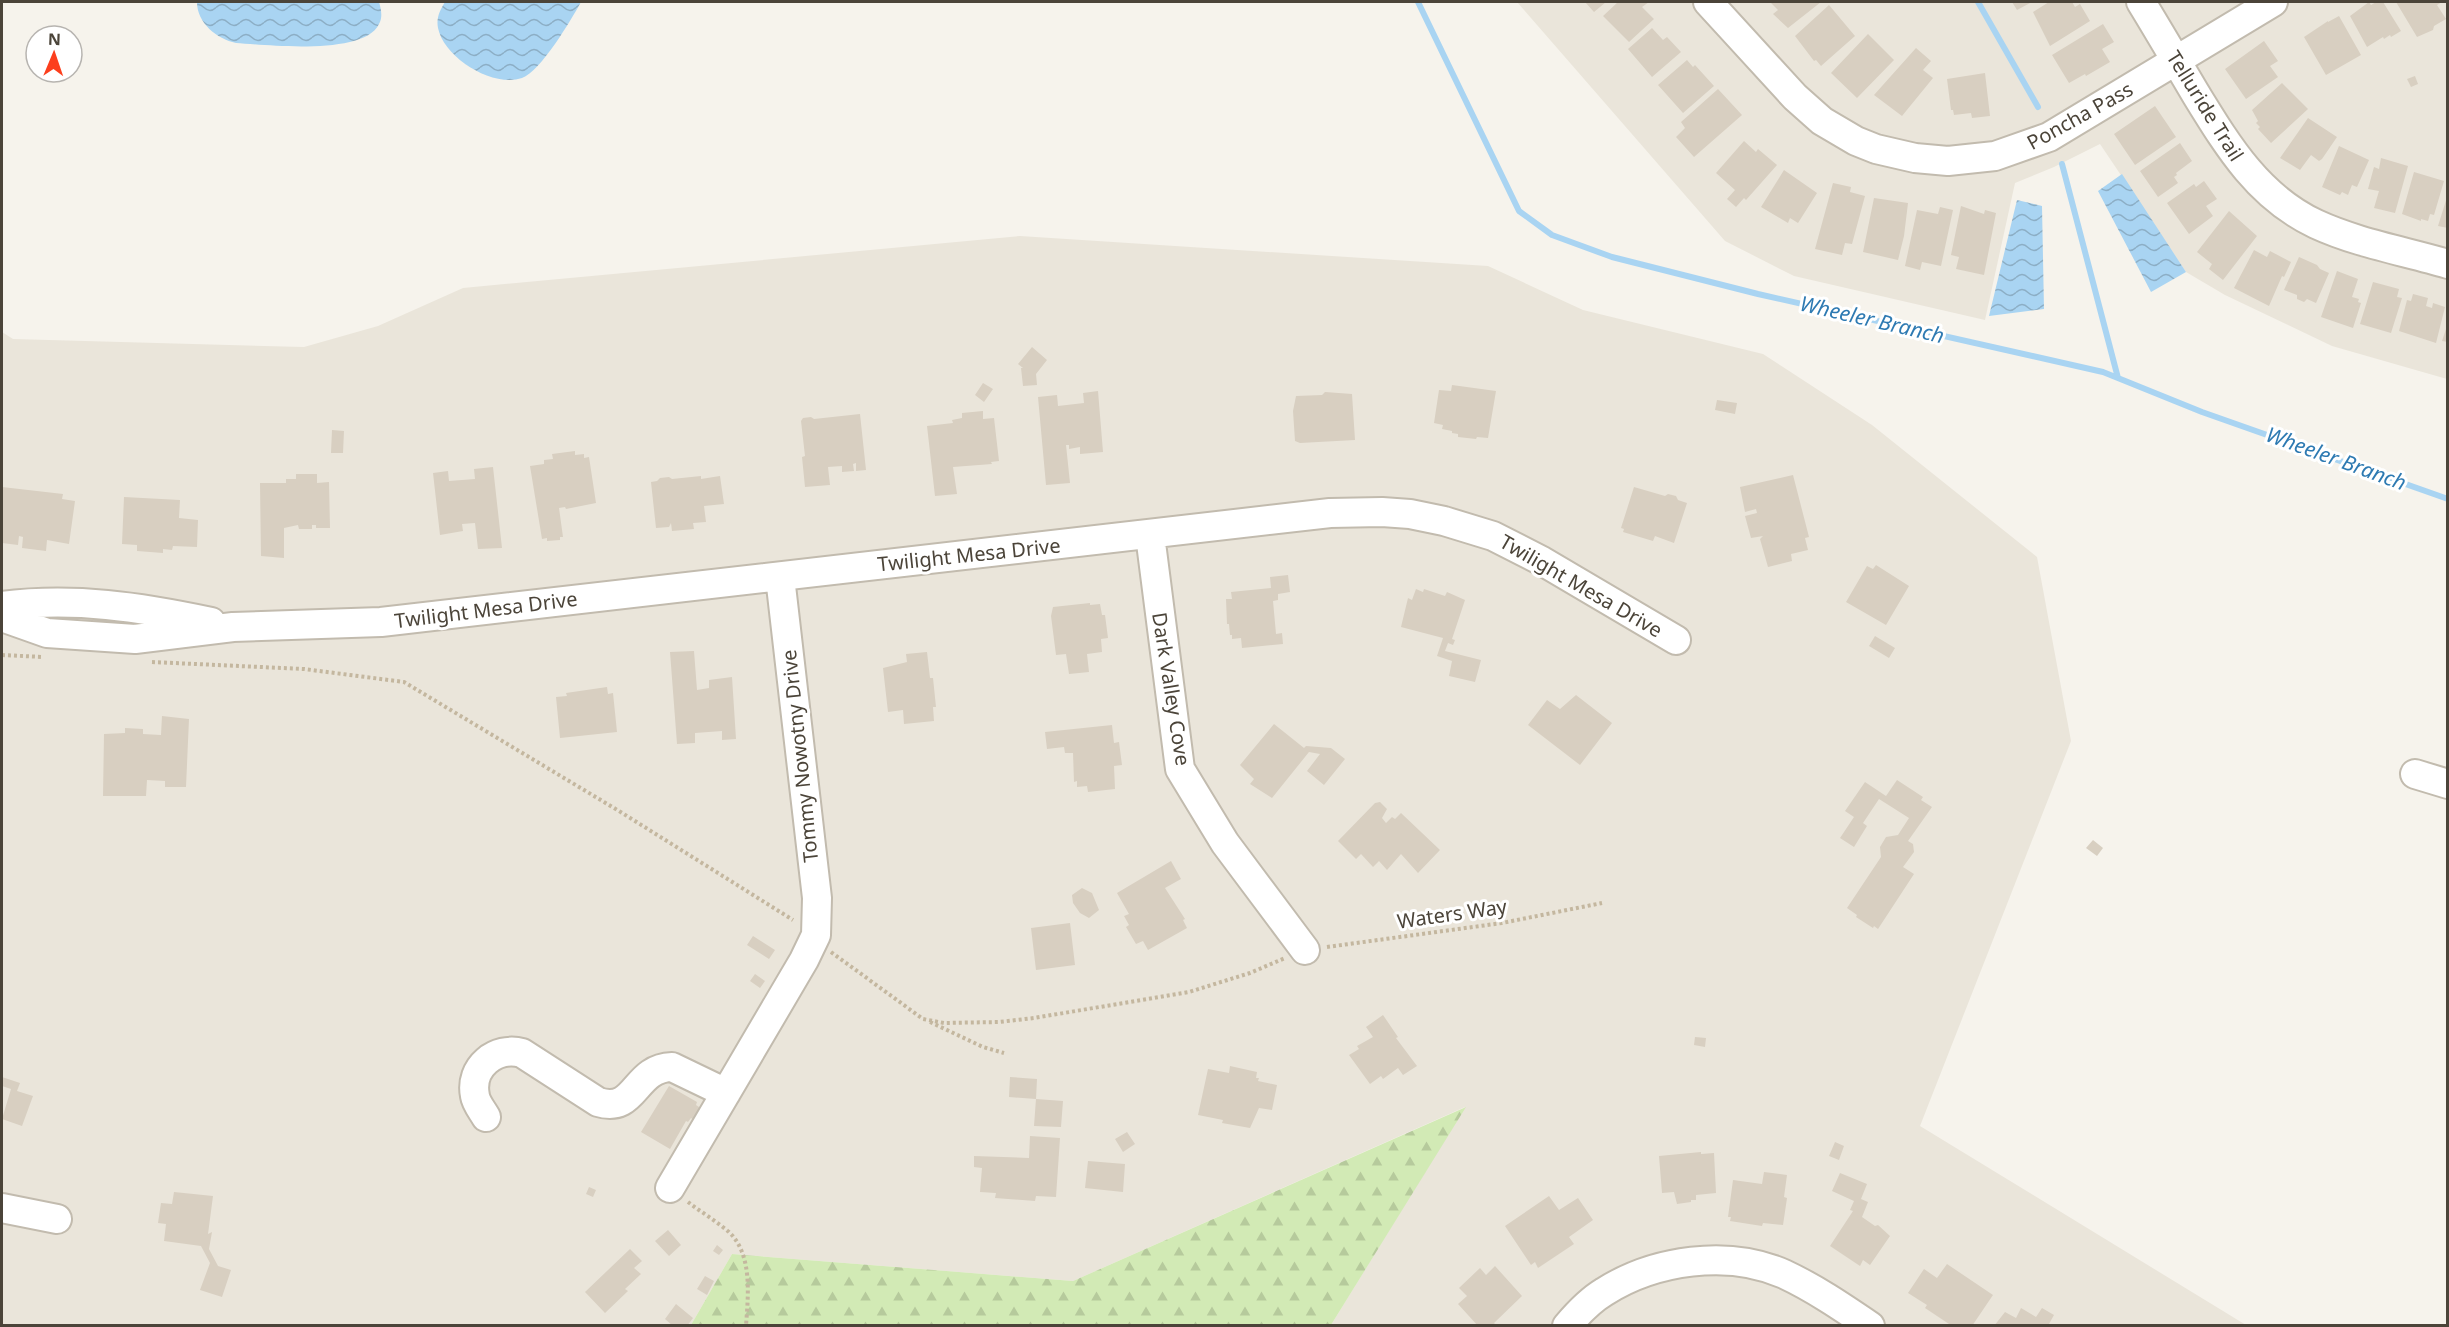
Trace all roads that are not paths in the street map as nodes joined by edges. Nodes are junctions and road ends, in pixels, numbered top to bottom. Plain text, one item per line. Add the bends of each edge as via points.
1 (1708, 2) edge
2 (2141, 2) edge
3 (2273, 2) edge
4 (2176, 61) junction
5 (2448, 264) edge
6 (1150, 535) junction
7 (780, 577) junction
8 (2, 606) edge
9 (2, 617) edge
10 (233, 627) junction
11 (1676, 640) dead end
12 (2415, 774) dead end
13 (2448, 784) edge
14 (1305, 950) road end
15 (726, 1093) junction
16 (486, 1117) dead end
17 (670, 1188) road end
18 (2, 1208) edge
19 (57, 1219) dead end
20 (1567, 1326) edge
21 (1870, 1326) edge

1 - 4 street, Poncha Pass via 1795,98 1822,122 1876,149 1921,159 1964,160 2029,146 2070,126
2 - 4 street, Telluride Trail
3 - 4 street, Poncha Pass
4 - 5 street, Telluride Trail via 2230,150 2276,200 2315,224
6 - 7 street, Twilight Mesa Drive
6 - 11 street, Twilight Mesa Drive via 1354,512 1410,514 1478,530 1514,545
6 - 14 street, Dark Valley Cove via 1180,769 1225,843
7 - 10 street, Twilight Mesa Drive via 381,622
7 - 15 street, Tommy Nowotny Drive via 817,898 816,935
8 - 10 street, Twilight Mesa Drive via 41,601 144,608
9 - 10 street, Twilight Mesa Drive via 47,633 135,639
12 - 13 street
15 - 16 street via 672,1067 654,1070 625,1101 609,1105 512,1050 487,1059 479,1070 475,1096
15 - 17 street
18 - 19 street
20 - 21 street via 1604,1291 1635,1276 1688,1262 1723,1261 1782,1273

